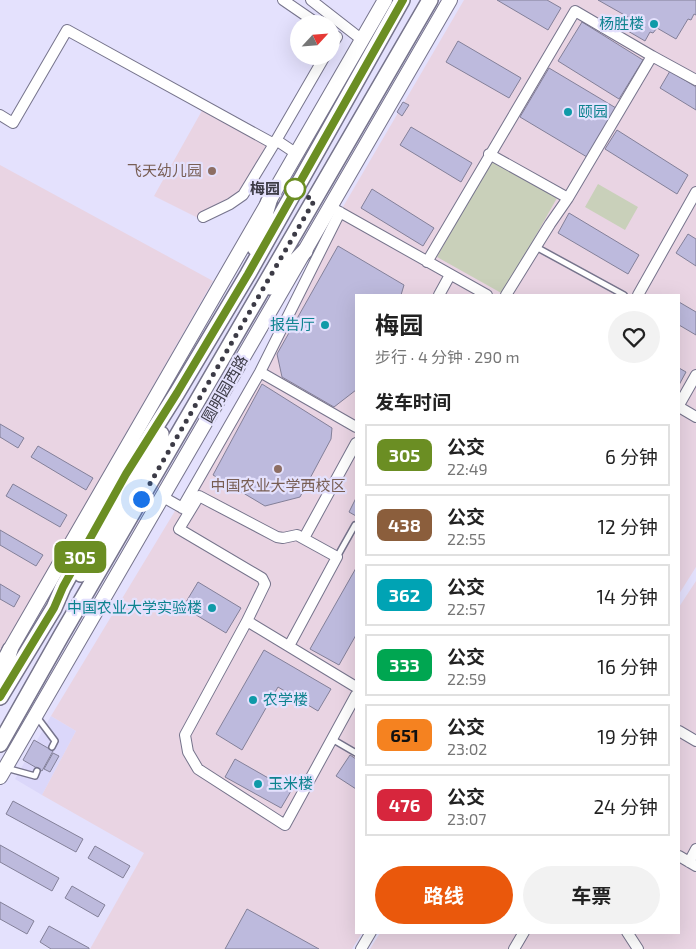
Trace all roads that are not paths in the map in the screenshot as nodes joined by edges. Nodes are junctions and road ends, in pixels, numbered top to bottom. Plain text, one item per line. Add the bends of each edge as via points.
1 (283, 0) edge
2 (310, 0) edge
3 (384, 0) edge
4 (402, 0) edge
5 (450, 0) edge
6 (431, 1) edge
7 (305, 15) edge
8 (361, 39) junction
9 (652, 56) junction
10 (320, 65) edge
11 (696, 80) edge
12 (0, 115) edge
13 (275, 142) junction
14 (296, 154) junction
15 (489, 154) junction
16 (696, 192) edge
17 (568, 198) junction
18 (269, 201) junction
19 (335, 210) junction
20 (203, 218) dead end
21 (536, 247) junction
22 (305, 251) junction
23 (427, 262) junction
24 (248, 274) junction
25 (450, 275) junction
26 (440, 294) edge
27 (485, 294) edge
28 (507, 294) edge
29 (622, 294) edge
30 (639, 294) edge
31 (257, 300) junction
32 (260, 372) junction
33 (696, 375) edge
34 (680, 404) edge
35 (680, 407) edge
36 (696, 417) edge
37 (355, 426) edge
38 (355, 445) edge
39 (163, 498) junction
40 (185, 510) junction
41 (355, 525) edge
42 (304, 538) junction
43 (337, 558) junction
44 (247, 621) junction
45 (289, 646) junction
46 (10, 650) junction
47 (0, 668) edge
48 (0, 680) edge
49 (355, 686) edge
50 (0, 697) edge
51 (355, 697) edge
52 (36, 715) junction
53 (680, 732) edge
54 (332, 739) junction
55 (696, 741) edge
56 (0, 744) edge
57 (52, 747) dead end
58 (355, 752) edge
59 (37, 771) dead end
60 (3, 772) edge
61 (696, 849) edge
62 (680, 857) edge
63 (692, 864) edge
64 (371, 934) edge
65 (523, 934) edge
66 (628, 934) edge
67 (361, 949) edge
68 (514, 949) edge
69 (638, 949) edge

1 - 7 street
2 - 8 street
3 - 8 street
4 - 24 main road
5 - 19 street, 圆明园西路
6 - 31 main road, 圆明园西路
8 - 14 street
9 - 11 street
9 - 15 street via 575,11
9 - 17 street
10 - 13 street
12 - 13 street via 13,123 67,30
13 - 14 street
13 - 20 street via 243,195
14 - 18 street
15 - 17 street
15 - 23 street
16 - 30 street
17 - 21 street
18 - 24 main road
18 - 46 street
19 - 22 street, 圆明园西路
19 - 23 street
19 - 32 street
21 - 28 street
21 - 29 lane
22 - 31 main road
22 - 39 street, 圆明园西路
23 - 25 street
24 - 50 main road via 177,393 168,421 138,481
25 - 26 street
25 - 27 street
31 - 56 main road, 圆明园西路
32 - 37 street
32 - 40 street
33 - 34 street
35 - 36 street
38 - 42 street
39 - 40 street
39 - 52 street, 圆明园西路
40 - 42 street via 199,496 277,537 297,535
40 - 44 street via 179,529 262,578 265,584
41 - 43 lane
42 - 43 street
43 - 45 street
44 - 45 street
44 - 54 street via 185,735 188,752 198,769 286,825
45 - 49 street
46 - 47 street
46 - 48 main road
51 - 54 street
52 - 57 lane via 55,741
52 - 60 street, 圆明园西路
53 - 55 street
54 - 58 lane
59 - 60 lane via 35,776
61 - 63 street
62 - 63 street
64 - 67 street
65 - 68 street
66 - 69 street

